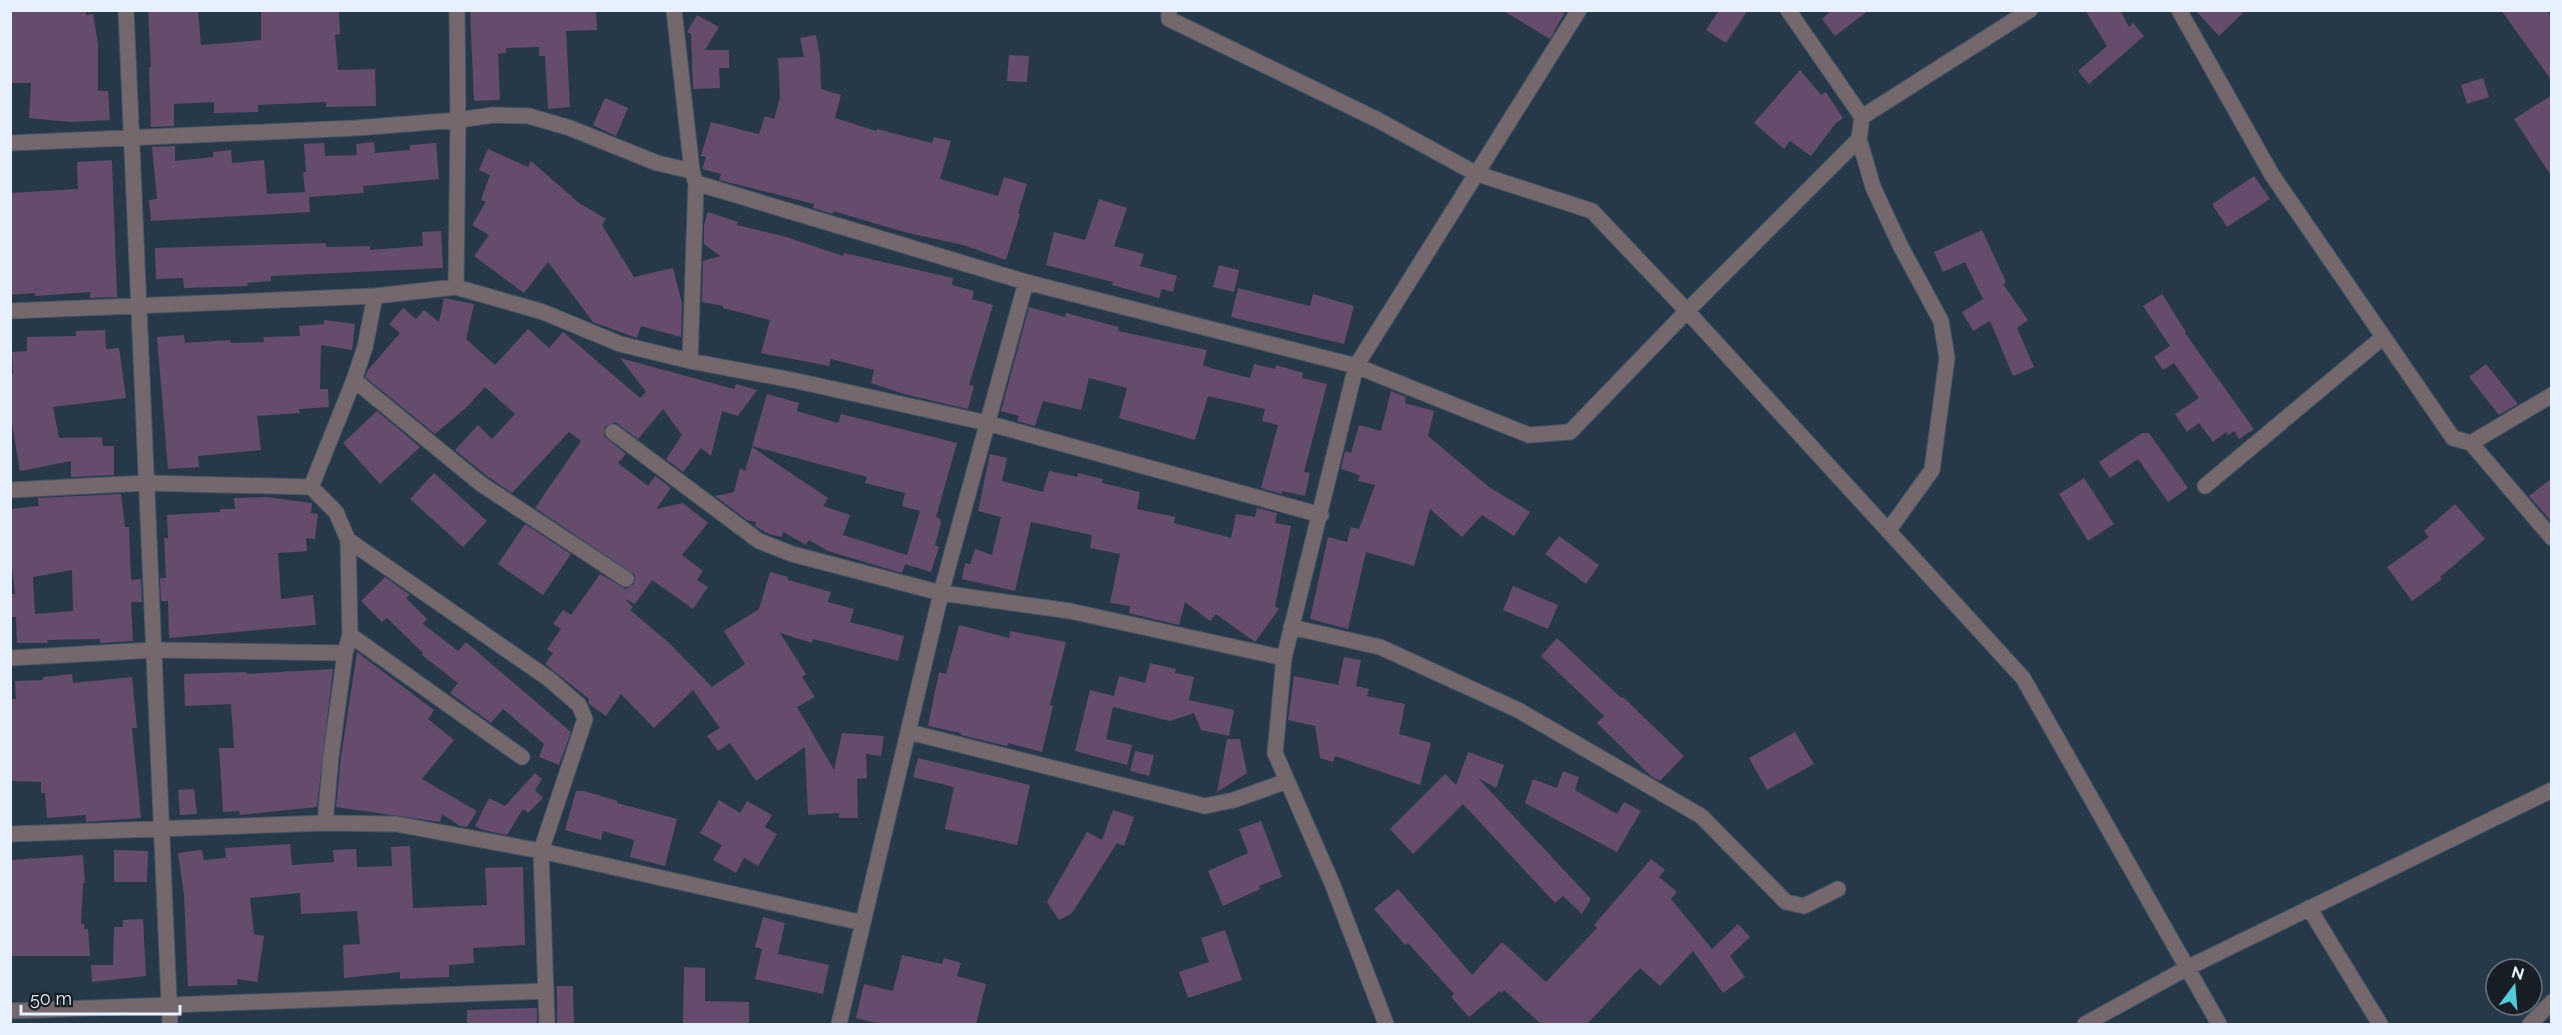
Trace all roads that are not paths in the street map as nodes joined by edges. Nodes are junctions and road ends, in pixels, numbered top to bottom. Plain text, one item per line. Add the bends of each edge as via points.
1 (126, 10) edge
2 (457, 10) edge
3 (674, 10) edge
4 (1169, 10) edge
5 (1579, 10) edge
6 (1788, 10) edge
7 (2030, 10) edge
8 (2179, 10) edge
9 (1862, 117) junction
10 (458, 120) junction
11 (131, 138) junction
12 (1859, 139) junction
13 (10, 143) edge
14 (1475, 174) junction
15 (694, 177) junction
16 (1026, 282) junction
17 (456, 287) junction
18 (375, 296) junction
19 (138, 306) junction
20 (10, 311) edge
21 (1687, 311) junction
22 (2382, 338) junction
23 (690, 361) junction
24 (1356, 366) junction
25 (354, 380) junction
26 (2552, 395) edge
27 (987, 423) junction
28 (613, 432) dead end
29 (2471, 443) junction
30 (146, 483) junction
31 (2205, 486) dead end
32 (311, 488) junction
33 (10, 490) edge
34 (1321, 515) junction
35 (1888, 531) junction
36 (2552, 538) edge
37 (348, 540) junction
38 (626, 579) dead end
39 (941, 593) junction
40 (1291, 627) junction
41 (350, 635) junction
42 (154, 650) junction
43 (345, 653) junction
44 (10, 658) edge
45 (1284, 658) junction
46 (909, 732) junction
47 (522, 757) dead end
48 (1287, 781) junction
49 (2552, 790) edge
50 (325, 823) junction
51 (162, 829) junction
52 (10, 834) edge
53 (541, 851) junction
54 (1838, 889) dead end
55 (2309, 908) junction
56 (863, 923) junction
57 (2187, 968) junction
58 (546, 991) junction
59 (2552, 1002) edge
60 (169, 1005) junction
61 (10, 1011) edge
62 (170, 1024) edge
63 (547, 1024) edge
64 (839, 1024) edge
65 (1386, 1024) edge
66 (2085, 1024) edge
67 (2219, 1024) edge
68 (2380, 1024) edge
69 (2530, 1024) edge

1 - 11 street
2 - 10 street
3 - 15 street
4 - 14 street via 1169,19 1376,118
5 - 14 street
6 - 9 street
7 - 9 street
8 - 22 street via 2272,175
9 - 12 street
10 - 11 street
10 - 15 street via 493,115 529,116
10 - 17 street
11 - 13 street
11 - 19 street
12 - 21 street
12 - 35 street via 1873,187 1941,321 1947,358 1932,470
14 - 21 street via 1592,211
14 - 24 street
15 - 16 street
15 - 23 street
16 - 24 street
16 - 27 street
17 - 18 street
17 - 23 street via 543,312 620,344
18 - 19 street
18 - 25 street
19 - 20 street
19 - 30 street
21 - 24 street via 1570,432 1529,435
21 - 35 street
22 - 29 street via 2453,438
22 - 31 street
23 - 27 street
24 - 34 street
25 - 32 street
25 - 38 street via 481,484
26 - 29 street
27 - 34 street
27 - 39 street
28 - 39 street via 759,541 792,554
29 - 36 street
30 - 32 street
30 - 33 street
30 - 42 street
32 - 37 street via 336,512
34 - 40 street
35 - 57 street via 2023,678
37 - 41 street
37 - 53 street via 549,679 579,705 585,719
39 - 45 street via 1070,611
39 - 46 street
40 - 45 street
40 - 54 street via 1380,647 1518,710 1701,816 1786,902 1804,906
41 - 43 street
41 - 47 street
42 - 43 street
42 - 44 street
42 - 51 street
43 - 50 street
45 - 48 street via 1275,753
46 - 48 street via 1205,806
46 - 56 street
48 - 65 street
49 - 55 street
50 - 51 street
50 - 53 street via 396,824
51 - 52 street
51 - 60 street
53 - 56 street
53 - 58 street
55 - 57 street
55 - 68 street
56 - 64 street
57 - 66 street
57 - 67 street
58 - 60 street
58 - 63 street
59 - 69 street
60 - 61 street
60 - 62 street

